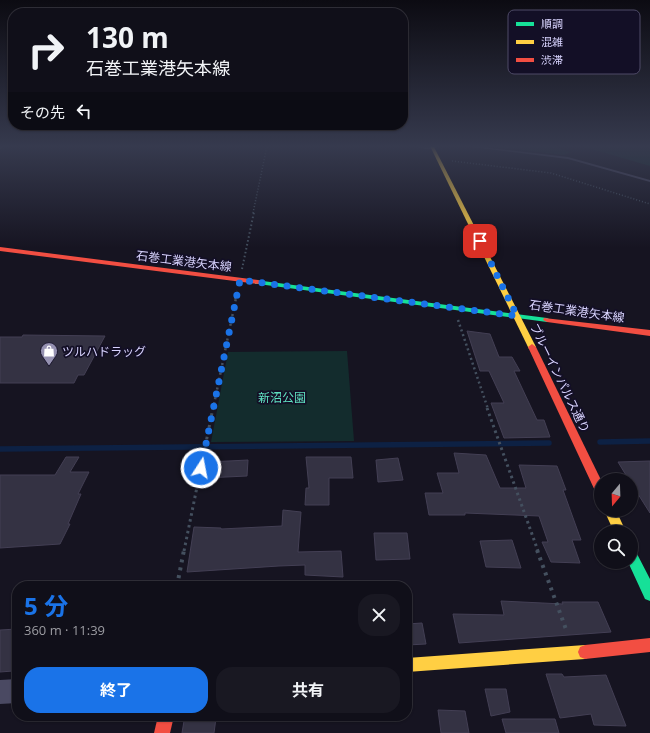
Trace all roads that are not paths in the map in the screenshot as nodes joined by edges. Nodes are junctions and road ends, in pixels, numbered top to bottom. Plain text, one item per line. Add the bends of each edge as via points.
1 (449, 180) edge
2 (0, 249) edge
3 (517, 316) junction
4 (650, 333) edge
5 (594, 476) edge
6 (638, 569) edge
7 (650, 594) edge
8 (650, 645) edge
9 (412, 665) edge
10 (12, 691) edge
11 (0, 692) edge
12 (165, 721) edge
13 (162, 733) edge

1 - 3 street, ブルーインパルス通り
2 - 3 street, 石巻工業港矢本線
3 - 4 street, 石巻工業港矢本線
3 - 5 street, ブルーインパルス通り
6 - 7 street
8 - 9 street
10 - 11 street
12 - 13 street

